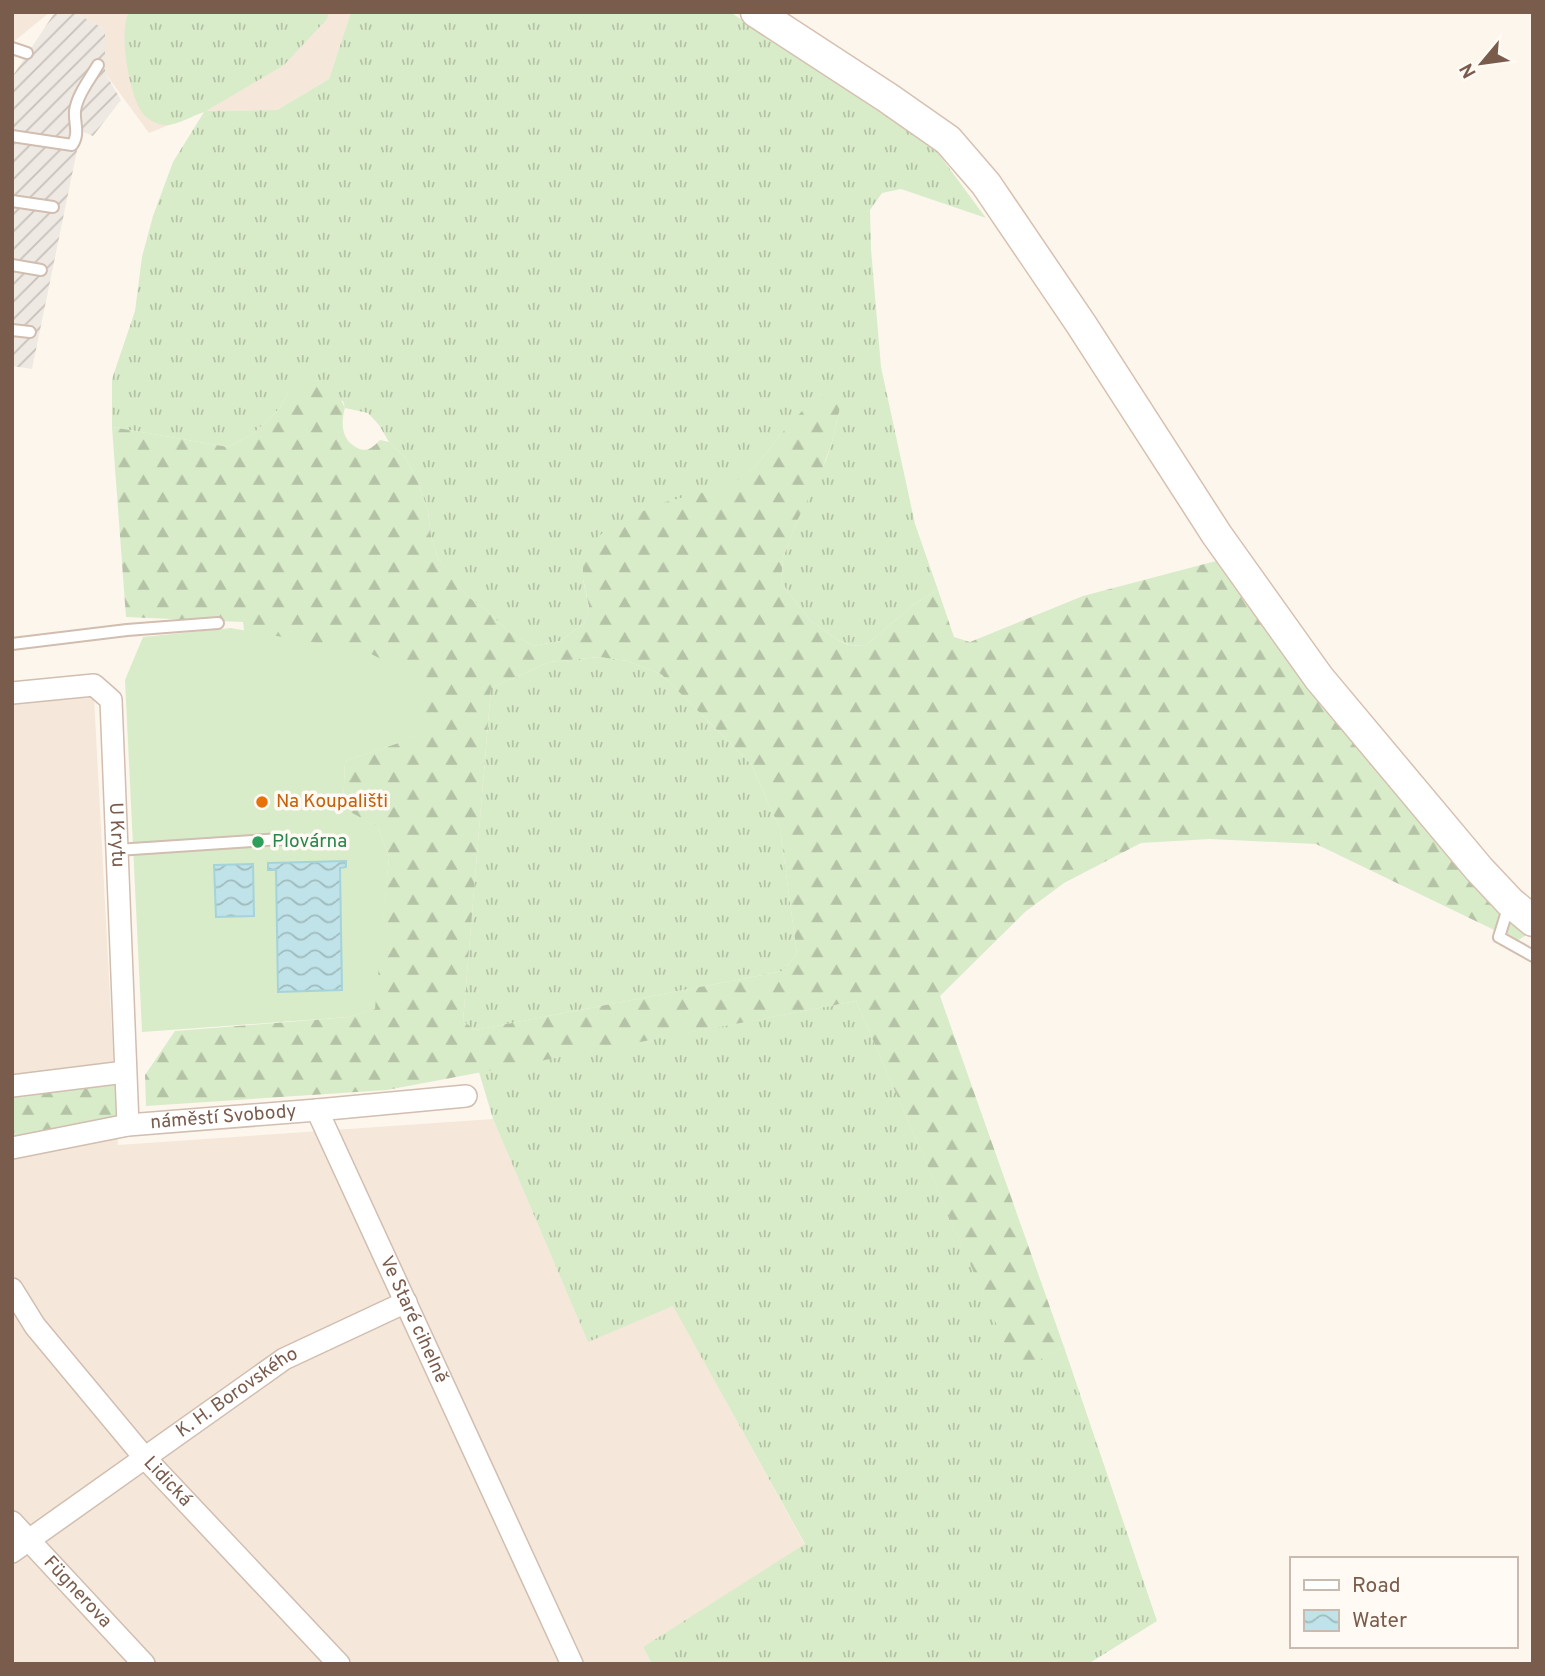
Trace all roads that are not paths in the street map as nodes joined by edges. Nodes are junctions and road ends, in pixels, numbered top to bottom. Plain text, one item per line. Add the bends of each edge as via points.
1 (756, 12) edge
2 (12, 48) edge
3 (27, 53) dead end
4 (98, 65) dead end
5 (12, 136) edge
6 (12, 201) edge
7 (53, 207) dead end
8 (12, 265) edge
9 (41, 270) dead end
10 (12, 330) edge
11 (30, 332) dead end
12 (218, 623) dead end
13 (12, 644) edge
14 (12, 694) edge
15 (281, 839) dead end
16 (117, 850) junction
17 (1522, 911) edge
18 (1533, 956) edge
19 (125, 1072) junction
20 (12, 1086) edge
21 (466, 1096) dead end
22 (317, 1110) junction
23 (128, 1125) junction
24 (12, 1148) edge
25 (12, 1289) edge
26 (406, 1302) junction
27 (144, 1457) junction
28 (12, 1522) edge
29 (30, 1539) junction
30 (12, 1552) edge
31 (144, 1664) edge
32 (339, 1664) edge
33 (572, 1664) edge

1 - 17 street via 948,140 986,184 1217,535 1318,678 1479,869
2 - 3 lane
4 - 5 lane via 75,111 76,140 72,145
6 - 7 lane
8 - 9 lane
10 - 11 lane
12 - 13 lane
14 - 16 street, U Krytu via 94,685 111,700
15 - 16 lane
16 - 19 street, U Krytu
17 - 18 lane via 1499,937
19 - 20 street
19 - 23 street, náměstí Svobody
21 - 22 street
22 - 23 street, náměstí Svobody
22 - 26 street, Ve Staré cihelně
23 - 24 street, náměstí Svobody
25 - 27 street, Lidická via 35,1326
26 - 27 street, K. H. Borovského via 284,1359
26 - 33 street, Ve Staré cihelně
27 - 29 street, K. H. Borovského
27 - 32 street, Lidická
28 - 29 street, Fügnerova
29 - 30 street, K. H. Borovského
29 - 31 street, Fügnerova

